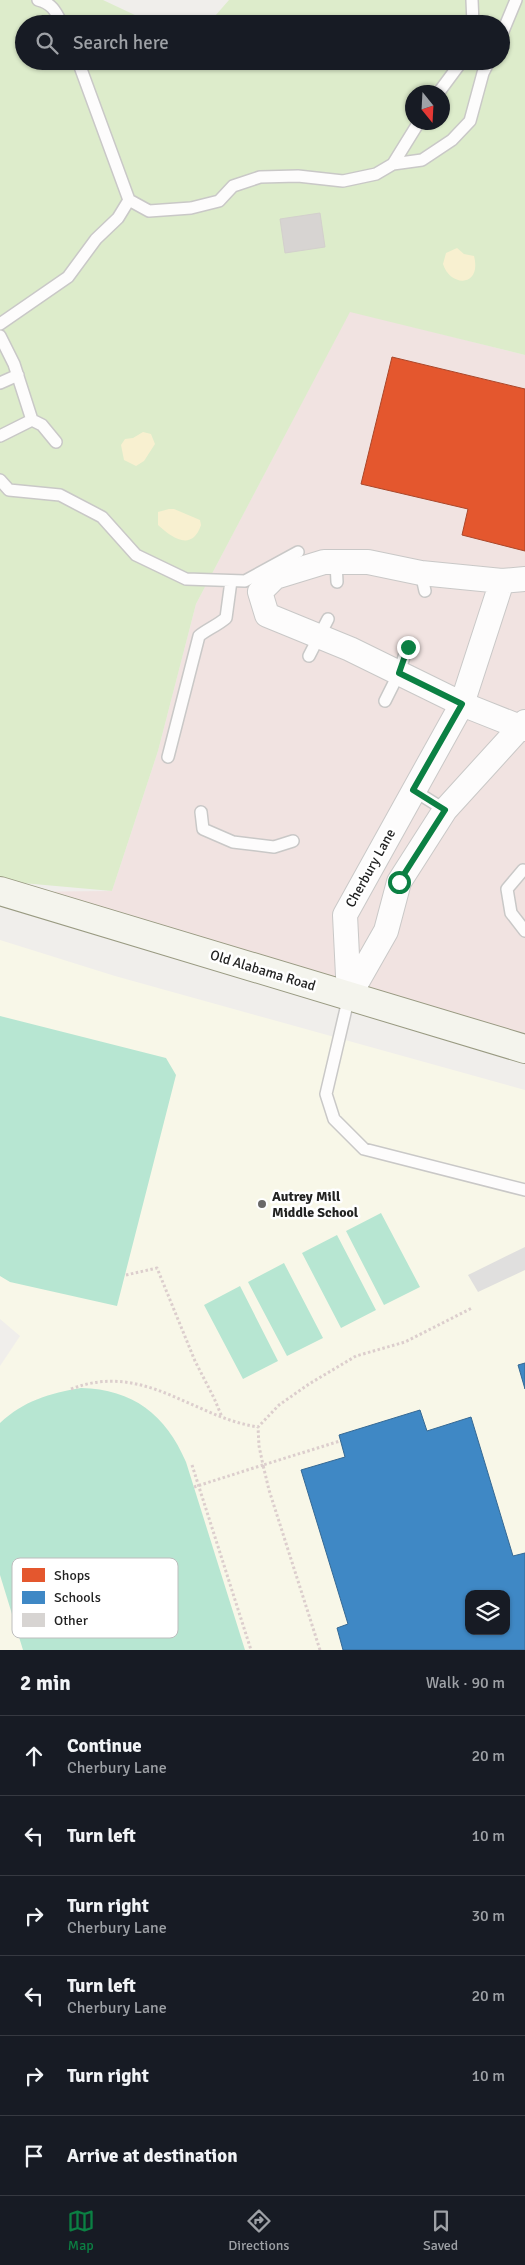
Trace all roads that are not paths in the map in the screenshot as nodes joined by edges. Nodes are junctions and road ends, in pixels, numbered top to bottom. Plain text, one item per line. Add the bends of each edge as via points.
1 (38, 0) edge
2 (472, 0) edge
3 (516, 0) edge
4 (58, 15) edge
5 (473, 15) edge
6 (510, 15) edge
7 (81, 70) edge
8 (455, 70) edge
9 (484, 70) edge
10 (444, 85) edge
11 (414, 130) edge
12 (393, 164) junction
13 (129, 200) junction
14 (0, 324) edge
15 (0, 336) edge
16 (18, 375) junction
17 (0, 383) edge
18 (32, 420) junction
19 (0, 436) edge
20 (56, 442) dead end
21 (0, 480) edge
22 (298, 552) dead end
23 (514, 580) edge
24 (231, 581) junction
25 (408, 647) dead end
26 (399, 673) junction
27 (385, 701) dead end
28 (462, 704) junction
29 (524, 726) edge
30 (168, 757) dead end
31 (413, 790) junction
32 (445, 810) junction
33 (201, 812) dead end
34 (293, 840) dead end
35 (523, 870) dead end
36 (0, 891) edge
37 (525, 931) edge
38 (349, 996) junction
39 (525, 1049) edge
40 (525, 1190) edge

1 - 4 lane via 55,9
2 - 5 lane
3 - 6 lane
7 - 13 lane
8 - 10 lane
9 - 12 lane via 470,120 452,140 422,160
11 - 12 lane
12 - 13 lane via 376,174 343,181 298,176 260,177 233,186 219,200 191,208 149,211
13 - 14 lane via 118,218 96,240 68,277
15 - 16 lane
16 - 17 lane
16 - 18 lane
18 - 19 lane
18 - 20 lane via 42,425
21 - 24 lane via 9,490 60,495 102,518 136,555 186,579
22 - 24 lane via 245,581
23 - 26 street, Cherbury Lane via 423,582 368,562 336,572 324,562 276,577 260,592 267,615
23 - 28 street, Cherbury Lane
24 - 30 lane via 226,618 199,636
25 - 26 lane
26 - 27 lane
26 - 28 street, Cherbury Lane
28 - 29 street, Cherbury Lane
28 - 31 street, Cherbury Lane
29 - 32 street, Cherbury Lane
31 - 32 lane
31 - 38 street, Cherbury Lane via 345,915
32 - 38 street, Cherbury Lane via 399,882 386,931
33 - 34 lane via 203,829 233,842 274,847
35 - 37 lane via 508,890 511,913
36 - 38 main road, Old Alabama Road
38 - 39 main road, Old Alabama Road
38 - 40 lane via 326,1094 334,1119 364,1149

